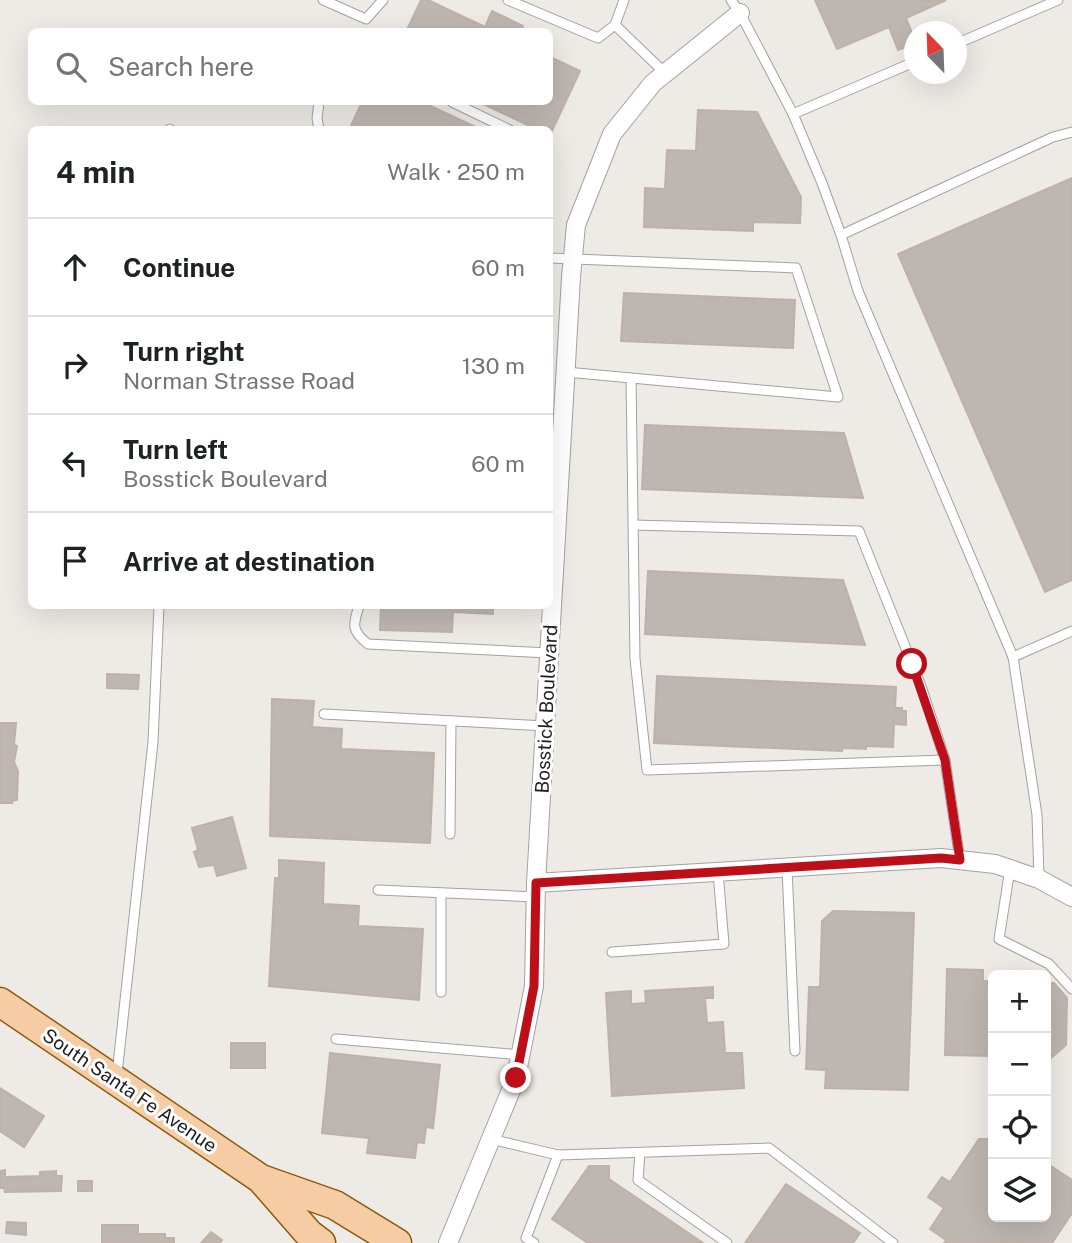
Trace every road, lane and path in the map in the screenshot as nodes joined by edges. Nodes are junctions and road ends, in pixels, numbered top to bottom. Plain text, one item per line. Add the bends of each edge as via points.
1 (323, 0) edge
2 (383, 0) edge
3 (509, 0) edge
4 (624, 0) edge
5 (1058, 0) edge
6 (737, 4) edge
7 (615, 26) junction
8 (967, 40) edge
9 (904, 67) edge
10 (665, 73) junction
11 (319, 105) edge
12 (458, 105) edge
13 (793, 114) junction
14 (318, 126) edge
15 (502, 126) edge
16 (1072, 132) edge
17 (841, 234) junction
18 (553, 258) edge
19 (573, 259) junction
20 (566, 372) junction
21 (631, 378) junction
22 (633, 525) junction
23 (553, 587) edge
24 (159, 609) edge
25 (358, 609) edge
26 (552, 609) edge
27 (1072, 631) edge
28 (549, 653) junction
29 (1013, 657) junction
30 (324, 714) dead end
31 (451, 721) junction
32 (545, 726) junction
33 (945, 760) junction
34 (450, 834) dead end
35 (960, 860) junction
36 (787, 868) junction
37 (1010, 869) junction
38 (718, 872) junction
39 (1039, 879) junction
40 (378, 890) dead end
41 (536, 890) junction
42 (441, 893) junction
43 (1072, 897) edge
44 (612, 952) dead end
45 (1072, 989) edge
46 (441, 992) dead end
47 (0, 1002) edge
48 (336, 1039) dead end
49 (795, 1051) dead end
50 (521, 1055) junction
51 (116, 1081) junction
52 (491, 1139) junction
53 (640, 1153) junction
54 (558, 1155) junction
55 (261, 1179) junction
56 (321, 1243) edge
57 (397, 1243) edge
58 (448, 1243) edge
59 (534, 1243) edge
60 (727, 1243) edge
61 (893, 1243) edge

1 - 2 lane via 366,19
3 - 7 lane via 598,38
4 - 7 lane
5 - 8 lane
6 - 10 street, Bosstick Boulevard
6 - 13 lane
7 - 10 lane
9 - 13 lane
10 - 19 street, Bosstick Boulevard via 612,134 576,225
11 - 14 lane
12 - 15 lane
13 - 17 lane
16 - 17 lane
17 - 29 lane via 858,291
18 - 19 lane
19 - 20 street, Bosstick Boulevard
19 - 21 lane via 796,268 838,397
20 - 21 lane
20 - 23 street, Bosstick Boulevard
21 - 22 lane
22 - 33 lane via 859,531 921,686
22 - 33 lane via 635,659 647,770
24 - 51 lane via 153,742
25 - 28 lane via 354,625 368,644
26 - 28 street, Bosstick Boulevard
27 - 29 lane
28 - 32 street, Bosstick Boulevard
29 - 39 lane via 1037,815
30 - 31 lane
31 - 32 lane
31 - 34 lane
32 - 41 street, Bosstick Boulevard
33 - 35 lane
35 - 36 street
35 - 37 street
36 - 38 street
36 - 49 lane
37 - 39 street
37 - 45 lane via 999,939 1049,964
38 - 41 street
38 - 44 lane via 724,944
39 - 43 street
40 - 42 lane
41 - 42 lane
41 - 50 street, Bosstick Boulevard via 534,986
42 - 46 lane
47 - 51 main road, South Santa Fe Avenue
48 - 50 lane
50 - 52 street, Bosstick Boulevard
51 - 55 main road, South Santa Fe Avenue
52 - 54 lane
52 - 58 street, Bosstick Boulevard
53 - 54 lane
53 - 60 lane via 638,1180
53 - 61 lane via 769,1148
54 - 59 lane via 526,1237
55 - 56 main road, South Santa Fe Avenue
55 - 57 main road, South Santa Fe Avenue via 335,1205

